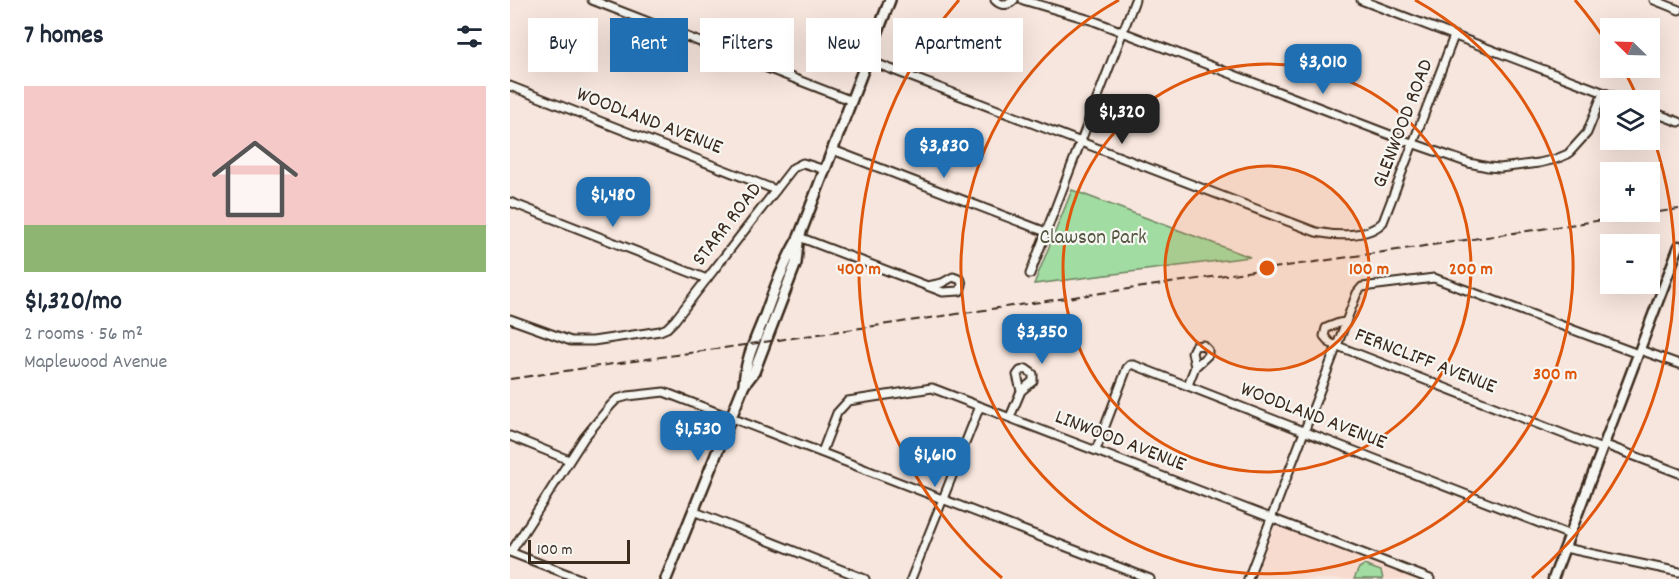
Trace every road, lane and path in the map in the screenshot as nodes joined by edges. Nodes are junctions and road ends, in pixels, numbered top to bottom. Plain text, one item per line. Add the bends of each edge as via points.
1 (592, 0) edge
2 (890, 0) edge
3 (995, 0) edge
4 (1014, 0) edge
5 (1023, 0) edge
6 (1135, 0) edge
7 (1361, 0) edge
8 (1654, 0) edge
9 (1679, 10) edge
10 (881, 23) edge
11 (1123, 33) junction
12 (1454, 36) junction
13 (881, 65) edge
14 (863, 72) edge
15 (510, 86) edge
16 (1600, 92) edge
17 (852, 101) junction
18 (1600, 101) edge
19 (1660, 115) edge
20 (1679, 122) edge
21 (1080, 142) junction
22 (1414, 143) junction
23 (833, 150) junction
24 (825, 170) junction
25 (776, 190) junction
26 (510, 202) edge
27 (1046, 232) junction
28 (799, 237) junction
29 (1679, 246) edge
30 (1030, 274) dead end
31 (707, 279) junction
32 (928, 286) dead end
33 (510, 319) edge
34 (1346, 322) junction
35 (1337, 346) junction
36 (1639, 352) junction
37 (1679, 364) edge
38 (1195, 367) dead end
39 (1188, 385) junction
40 (1020, 391) dead end
41 (980, 406) junction
42 (731, 416) junction
43 (1010, 417) junction
44 (1305, 431) junction
45 (510, 436) edge
46 (1603, 447) junction
47 (1096, 450) junction
48 (822, 452) junction
49 (569, 460) junction
50 (1679, 473) edge
51 (944, 499) junction
52 (693, 511) junction
53 (1272, 518) junction
54 (1569, 535) junction
55 (1565, 548) junction
56 (510, 552) edge
57 (1679, 572) edge
58 (580, 579) edge
59 (666, 579) edge
60 (865, 579) edge
61 (911, 579) edge
62 (1150, 579) edge
63 (1248, 579) edge
64 (1430, 579) edge
65 (1553, 579) edge

1 - 17 street
2 - 10 main road
3 - 4 street via 1003,5
5 - 11 street
6 - 11 street
7 - 12 street
8 - 9 street
11 - 21 street
11 - 22 street
12 - 16 street
12 - 22 street, GLENWOOD ROAD
13 - 21 street
14 - 17 main road
15 - 25 street, WOODLAND AVENUE
17 - 23 main road
18 - 22 street via 1582,140 1556,159 1488,167
19 - 20 street
21 - 22 street, GLENWOOD ROAD via 1331,235 1374,230 1383,222
21 - 27 street
23 - 24 main road
23 - 27 street
24 - 25 street, STARR ROAD via 800,164
24 - 28 main road
25 - 31 street, STARR ROAD
26 - 31 street
27 - 30 street
28 - 32 street
28 - 42 main road via 796,263 754,372
29 - 36 street
31 - 33 street, STARR ROAD via 667,328 660,331 571,341
34 - 35 street
34 - 35 street via 1325,330 1324,336
34 - 36 street via 1357,293 1364,286 1434,278
35 - 44 street
35 - 46 street, FERNCLIFF AVENUE
36 - 37 street
36 - 46 street
38 - 39 street
39 - 44 street, WOODLAND AVENUE
39 - 47 street, WOODLAND AVENUE via 1130,365
40 - 43 street
41 - 43 street, LINWOOD AVENUE
41 - 48 street, LINWOOD AVENUE via 930,388 853,399 845,402 837,413
41 - 51 street
42 - 48 street
42 - 49 street via 664,392 628,396 613,402
42 - 52 main road
43 - 47 street, LINWOOD AVENUE
44 - 53 street
44 - 54 street, WOODLAND AVENUE
45 - 49 street
46 - 50 street, FERNCLIFF AVENUE
46 - 54 street
47 - 53 street, LINWOOD AVENUE
48 - 51 street
49 - 56 street
51 - 61 street
51 - 62 street
52 - 59 main road
52 - 60 street
53 - 63 street
53 - 64 street, LINWOOD AVENUE
54 - 55 street
55 - 57 street
55 - 65 street
56 - 58 street

